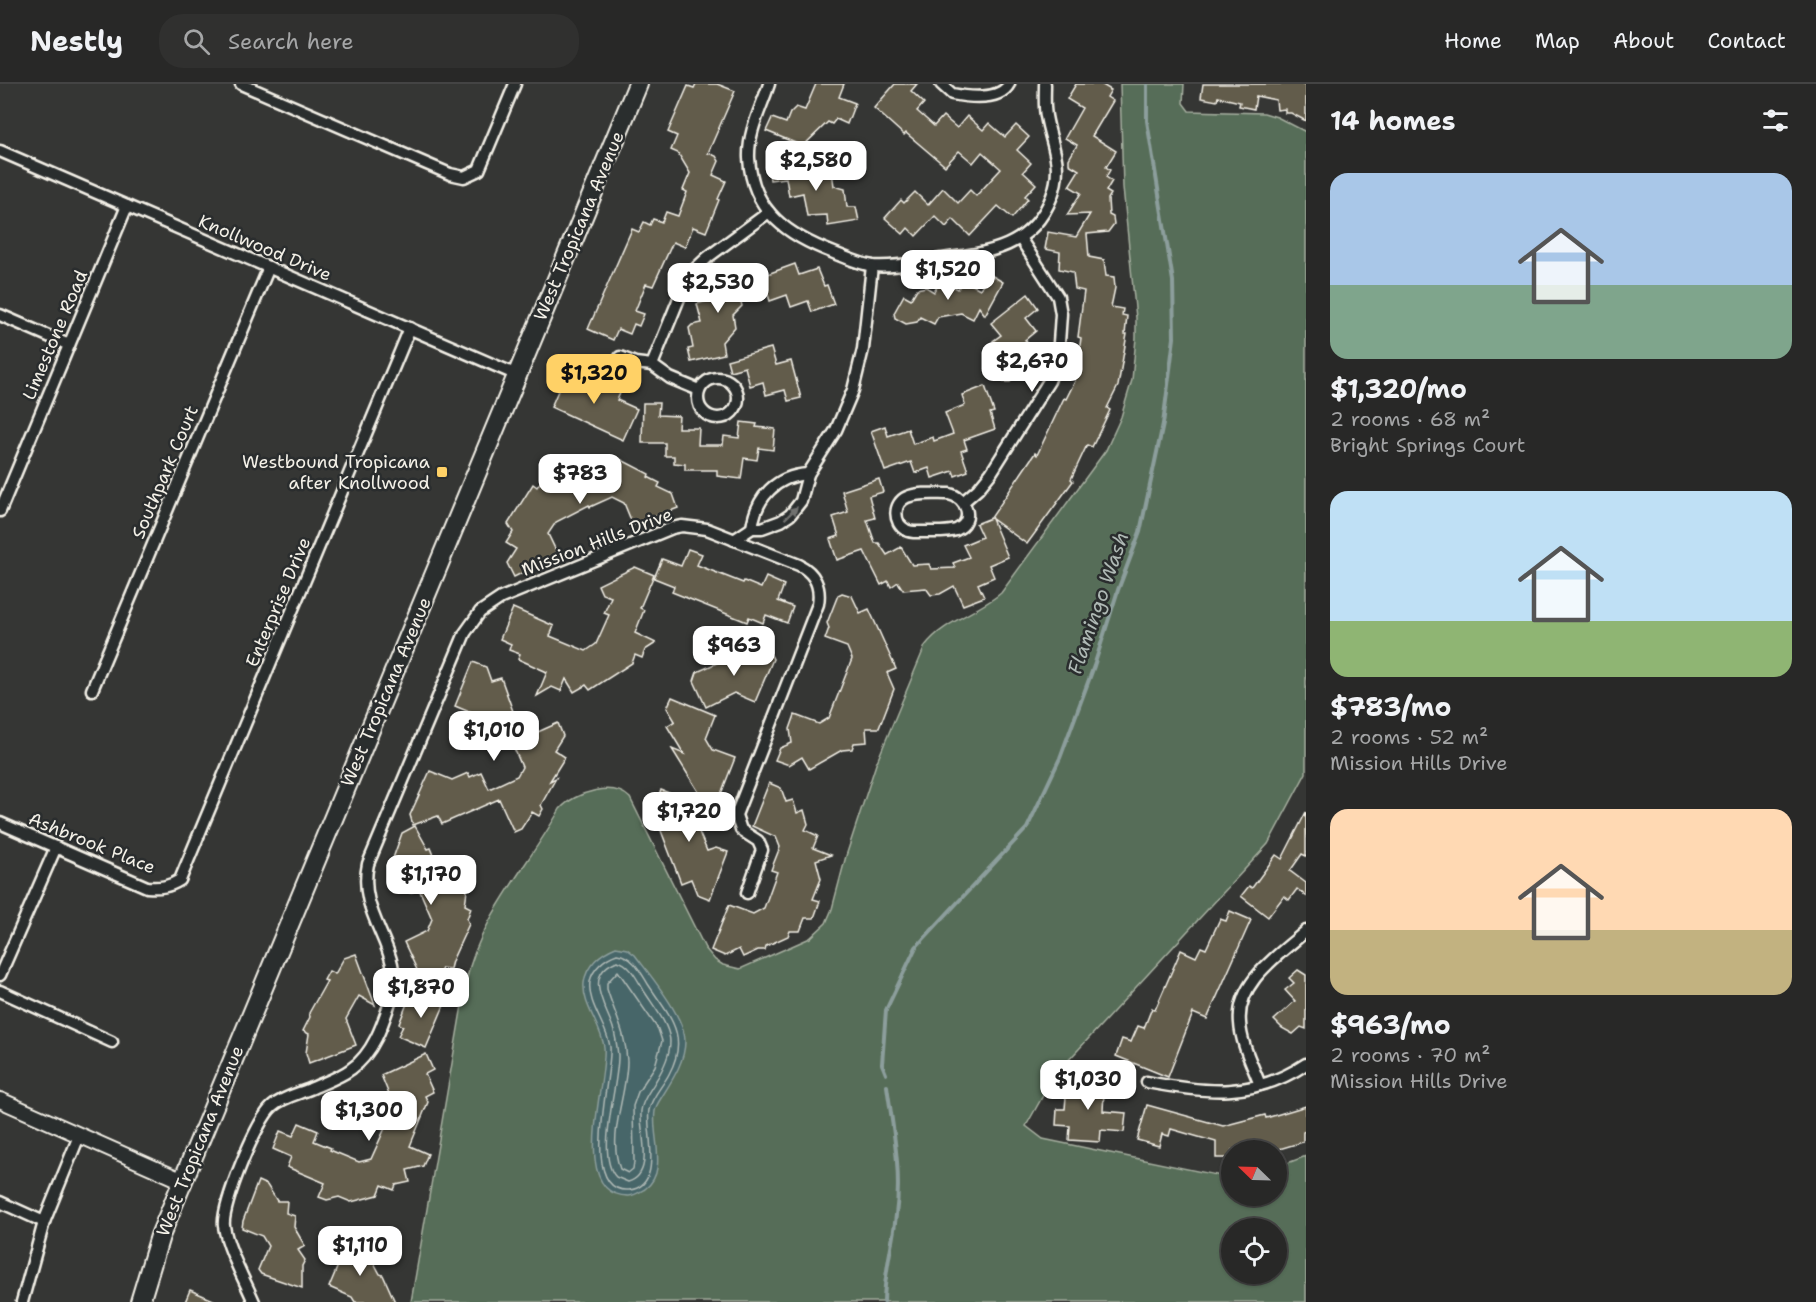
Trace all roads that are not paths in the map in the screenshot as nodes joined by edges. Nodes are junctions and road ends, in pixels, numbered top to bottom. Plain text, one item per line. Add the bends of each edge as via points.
1 (241, 84) edge
2 (515, 84) edge
3 (769, 84) edge
4 (941, 84) edge
5 (1009, 84) edge
6 (1045, 84) edge
7 (633, 86) edge
8 (0, 151) edge
9 (127, 206) junction
10 (769, 212) junction
11 (1020, 238) junction
12 (872, 266) junction
13 (269, 267) junction
14 (0, 315) edge
15 (410, 328) junction
16 (69, 345) junction
17 (620, 357) dead end
18 (652, 365) junction
19 (517, 375) junction
20 (699, 390) dead end
21 (808, 474) junction
22 (5, 486) edge
23 (963, 502) junction
24 (0, 511) edge
25 (752, 528) junction
26 (734, 540) junction
27 (92, 690) dead end
28 (0, 823) edge
29 (56, 847) junction
30 (172, 885) joint
31 (747, 893) dead end
32 (1306, 931) edge
33 (0, 975) edge
34 (0, 991) edge
35 (112, 1042) dead end
36 (1306, 1064) edge
37 (1147, 1082) dead end
38 (1260, 1085) junction
39 (0, 1101) edge
40 (79, 1136) junction
41 (183, 1181) junction
42 (0, 1202) edge
43 (44, 1222) junction
44 (22, 1302) edge
45 (140, 1302) edge
46 (254, 1302) edge

1 - 2 street via 464,177 479,170
3 - 10 street via 755,119 749,160 753,181
4 - 5 street via 957,95 997,94
6 - 11 street via 1046,115 1057,156 1056,181 1041,216
7 - 19 main road, West Tropicana Avenue
8 - 9 street, Knollwood Drive
9 - 13 street, Knollwood Drive
9 - 16 street, Limestone Road
10 - 12 street via 804,241
10 - 18 street via 693,271
11 - 12 street via 979,254
11 - 23 street via 1058,297 1058,357 1049,381 991,473
12 - 21 street via 863,349 853,390 836,430
13 - 15 street, Knollwood Drive
13 - 27 street, Southpark Court
14 - 16 street
15 - 19 street, Knollwood Drive
15 - 30 street, Enterprise Drive via 180,880
16 - 22 street, Limestone Road
17 - 18 street
18 - 20 street via 670,378
19 - 41 main road, West Tropicana Avenue
21 - 25 street via 772,487 760,502
25 -> 21 street via 772,525 790,515 801,501
22 - 24 street, Limestone Road
23 - 23 street via 949,494 909,496 899,503 897,519 909,531 954,530 966,518
25 - 26 street
26 - 31 street, Mission Hills Drive via 806,568 819,592 818,604 738,810 736,820 741,830 758,841 762,850
26 - 46 street, Mission Hills Drive via 699,527 672,528 501,598 469,625 368,864 367,900 393,971 391,999 375,1039 353,1068 278,1102 266,1113 225,1206 226,1234
28 - 29 street, Ashbrook Place
29 - 30 street, Ashbrook Place via 147,886
29 - 33 street
32 - 38 street via 1255,979 1241,1004 1242,1034
34 - 35 street
36 - 38 street
37 - 38 street via 1206,1092
39 - 40 street
40 - 41 street
40 - 43 street
41 - 45 main road, West Tropicana Avenue via 160,1236
42 - 43 street
43 - 44 street

